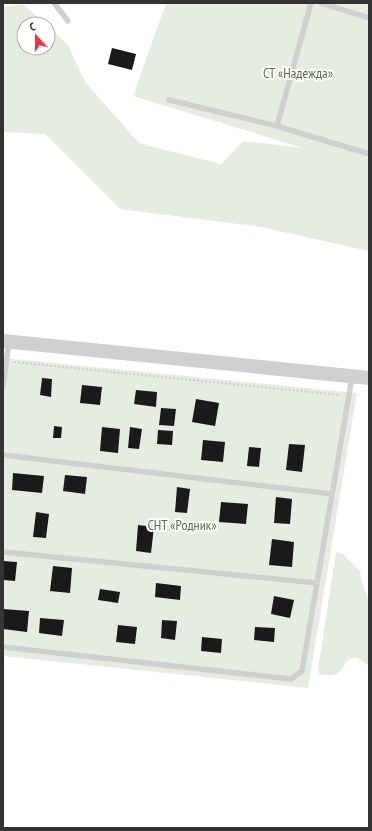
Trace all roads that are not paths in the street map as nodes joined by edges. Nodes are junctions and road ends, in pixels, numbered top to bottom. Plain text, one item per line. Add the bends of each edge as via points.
1 (54, 3) edge
2 (311, 3) edge
3 (321, 3) edge
4 (369, 18) edge
5 (68, 21) dead end
6 (169, 100) dead end
7 (277, 126) junction
8 (369, 154) edge
9 (6, 342) edge
10 (352, 376) junction
11 (369, 378) edge
12 (3, 386) edge
13 (3, 455) edge
14 (332, 494) junction
15 (3, 552) edge
16 (317, 583) junction
17 (3, 647) edge

1 - 5 lane
2 - 7 lane
3 - 4 lane
6 - 7 lane
7 - 8 lane
9 - 10 street
9 - 12 lane
10 - 11 street
10 - 14 lane
13 - 14 lane
14 - 16 lane
15 - 16 lane
16 - 17 lane via 302,671 291,679

